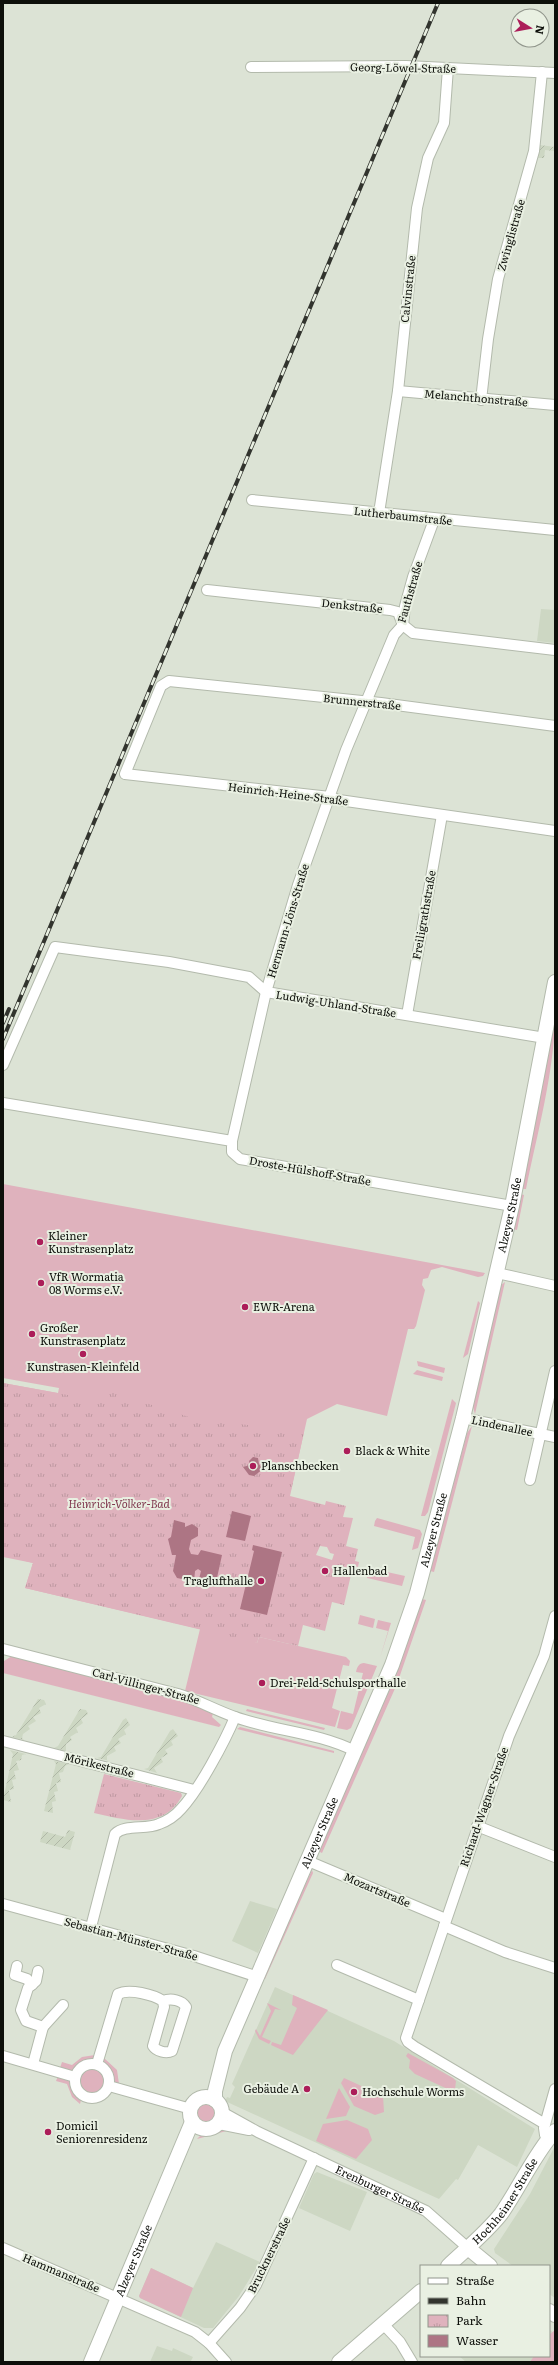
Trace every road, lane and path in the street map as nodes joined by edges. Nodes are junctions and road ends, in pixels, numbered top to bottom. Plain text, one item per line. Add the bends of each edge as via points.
1 (250, 67) dead end
2 (448, 68) junction
3 (542, 72) junction
4 (555, 73) edge
5 (398, 392) junction
6 (481, 400) junction
7 (555, 405) edge
8 (252, 500) dead end
9 (380, 513) junction
10 (434, 520) junction
11 (555, 530) edge
12 (207, 590) dead end
13 (402, 625) junction
14 (555, 650) edge
15 (169, 681) joint
16 (367, 703) junction
17 (555, 726) edge
18 (330, 797) junction
19 (442, 814) junction
20 (555, 831) edge
21 (555, 982) edge
22 (266, 992) junction
23 (407, 1015) junction
24 (545, 1038) junction
25 (3, 1065) edge
26 (3, 1103) edge
27 (232, 1141) junction
28 (512, 1206) junction
29 (497, 1273) junction
30 (555, 1286) edge
31 (555, 1371) edge
32 (463, 1418) junction
33 (541, 1434) junction
34 (555, 1436) edge
35 (530, 1480) dead end
36 (555, 1616) edge
37 (553, 1632) edge
38 (3, 1649) edge
39 (235, 1717) junction
40 (3, 1741) edge
41 (355, 1751) junction
42 (194, 1790) junction
43 (477, 1826) junction
44 (555, 1857) edge
45 (308, 1861) junction
46 (3, 1904) edge
47 (445, 1923) junction
48 (91, 1928) junction
49 (337, 1965) dead end
50 (17, 1966) dead end
51 (555, 1968) edge
52 (38, 1971) dead end
53 (258, 1977) junction
54 (32, 1985) junction
55 (419, 2000) junction
56 (163, 2001) junction
57 (63, 2005) dead end
58 (43, 2027) junction
59 (3, 2056) edge
60 (33, 2064) junction
61 (97, 2064) junction
62 (76, 2077) junction
63 (110, 2086) junction
64 (555, 2089) edge
65 (215, 2108) junction
66 (196, 2120) junction
67 (550, 2131) edge
68 (314, 2158) junction
69 (3, 2248) edge
70 (468, 2248) junction
71 (449, 2265) edge
72 (489, 2265) edge
73 (420, 2292) edge
74 (118, 2297) junction
75 (384, 2325) junction
76 (210, 2343) junction
77 (90, 2362) edge
78 (226, 2362) edge
79 (339, 2362) edge
80 (412, 2362) edge

1 - 2 street, Georg-Löwel-Straße
2 - 3 street, Georg-Löwel-Straße
2 - 5 street, Calvinstraße via 444,123 428,158 417,208
3 - 4 street, Georg-Löwel-Straße
3 - 6 street, Zwinglistraße via 534,151 498,280
5 - 6 street, Melanchthonstraße
5 - 9 street, Calvinstraße
6 - 7 street, Melanchthonstraße
8 - 9 street, Lutherbaumstraße
9 - 10 street, Lutherbaumstraße
10 - 11 street, Lutherbaumstraße
10 - 13 street, Fauthstraße via 413,577
12 - 13 street, Denkstraße via 390,610 398,612
13 - 14 street, Denkstraße via 413,634
13 - 16 street, Fauthstraße via 394,635
15 - 16 street, Brunnerstraße
15 - 18 street, Heinrich-Heine-Straße via 161,686 125,774
16 - 17 street, Brunnerstraße
16 - 18 street, Fauthstraße via 346,750
18 - 19 street, Heinrich-Heine-Straße
18 - 22 street, Hermann-Löns-Straße via 298,885
19 - 20 street, Heinrich-Heine-Straße
19 - 23 street, Freiligrathstraße
21 - 24 street, Alzeyer Straße
22 - 23 street, Ludwig-Uhland-Straße
22 - 25 street, Ludwig-Uhland-Straße via 249,977 168,962 55,947
22 - 27 street, Hermann-Löns-Straße
23 - 24 street, Ludwig-Uhland-Straße
24 - 28 street, Alzeyer Straße
26 - 27 street
27 - 28 street, Droste-Hülshoff-Straße via 232,1152 240,1159
28 - 29 street, Alzeyer Straße
29 - 30 street
29 - 32 street, Alzeyer Straße
31 - 33 street, Lindenallee
32 - 33 street, Lindenallee
32 - 41 street, Alzeyer Straße via 401,1644
33 - 34 street, Lindenallee
33 - 35 street, Lindenallee
36 - 37 street, Richard-Wagner-Straße
37 - 43 street, Richard-Wagner-Straße via 508,1736
38 - 39 street, Carl-Villinger-Straße via 199,1700
39 - 41 street, Carl-Villinger-Straße via 333,1741
39 - 42 street via 224,1741
40 - 42 street, Mörikestraße
41 - 45 street, Alzeyer Straße
42 - 48 street via 181,1810 166,1821 145,1828 121,1830 115,1834
43 - 44 street
43 - 47 street, Richard-Wagner-Straße
45 - 47 street, Mozartstraße
45 - 53 street, Alzeyer Straße
46 - 48 street, Sebastian-Münster-Straße
47 - 51 street, Mozartstraße via 505,1952
47 - 55 street, Richard-Wagner-Straße
48 - 53 street, Sebastian-Münster-Straße via 194,1956
49 - 55 street
50 - 54 street via 15,1975 27,1979
52 - 54 street via 36,1981
53 - 65 street, Alzeyer Straße via 225,2051 213,2071
54 - 58 street via 25,1993 21,2010 26,2021
55 - 67 street, Richard-Wagner-Straße via 406,2036 408,2042
56 - 56 street via 164,2007 153,2046 168,2053 174,2047 186,2007 182,2002
56 - 61 street via 135,1992 124,1991 118,1994
57 - 58 street
58 - 60 street
59 - 60 street
60 - 62 street
61 - 62 street via 85,2065
61 - 63 street via 108,2074
62 - 63 street via 79,2093 89,2099 100,2097
63 - 66 street
64 - 67 street
65 - 66 street via 212,2129
65 - 66 street, Alzeyer Straße via 197,2100
65 - 68 street, Erenburger Straße via 258,2132
66 - 74 street, Alzeyer Straße
67 - 70 street, Hochheimer Straße via 500,2215
68 - 70 street, Erenburger Straße via 426,2211
68 - 76 street, Brucknerstraße via 256,2285
69 - 74 street, Hammanstraße
70 - 71 street, Hochheimer Straße
70 - 72 street, Erenburger Straße
73 - 75 street
74 - 76 street, Hammanstraße via 195,2332
74 - 77 street, Alzeyer Straße
75 - 79 street
75 - 80 street via 400,2342
76 - 78 street, Hammanstraße

